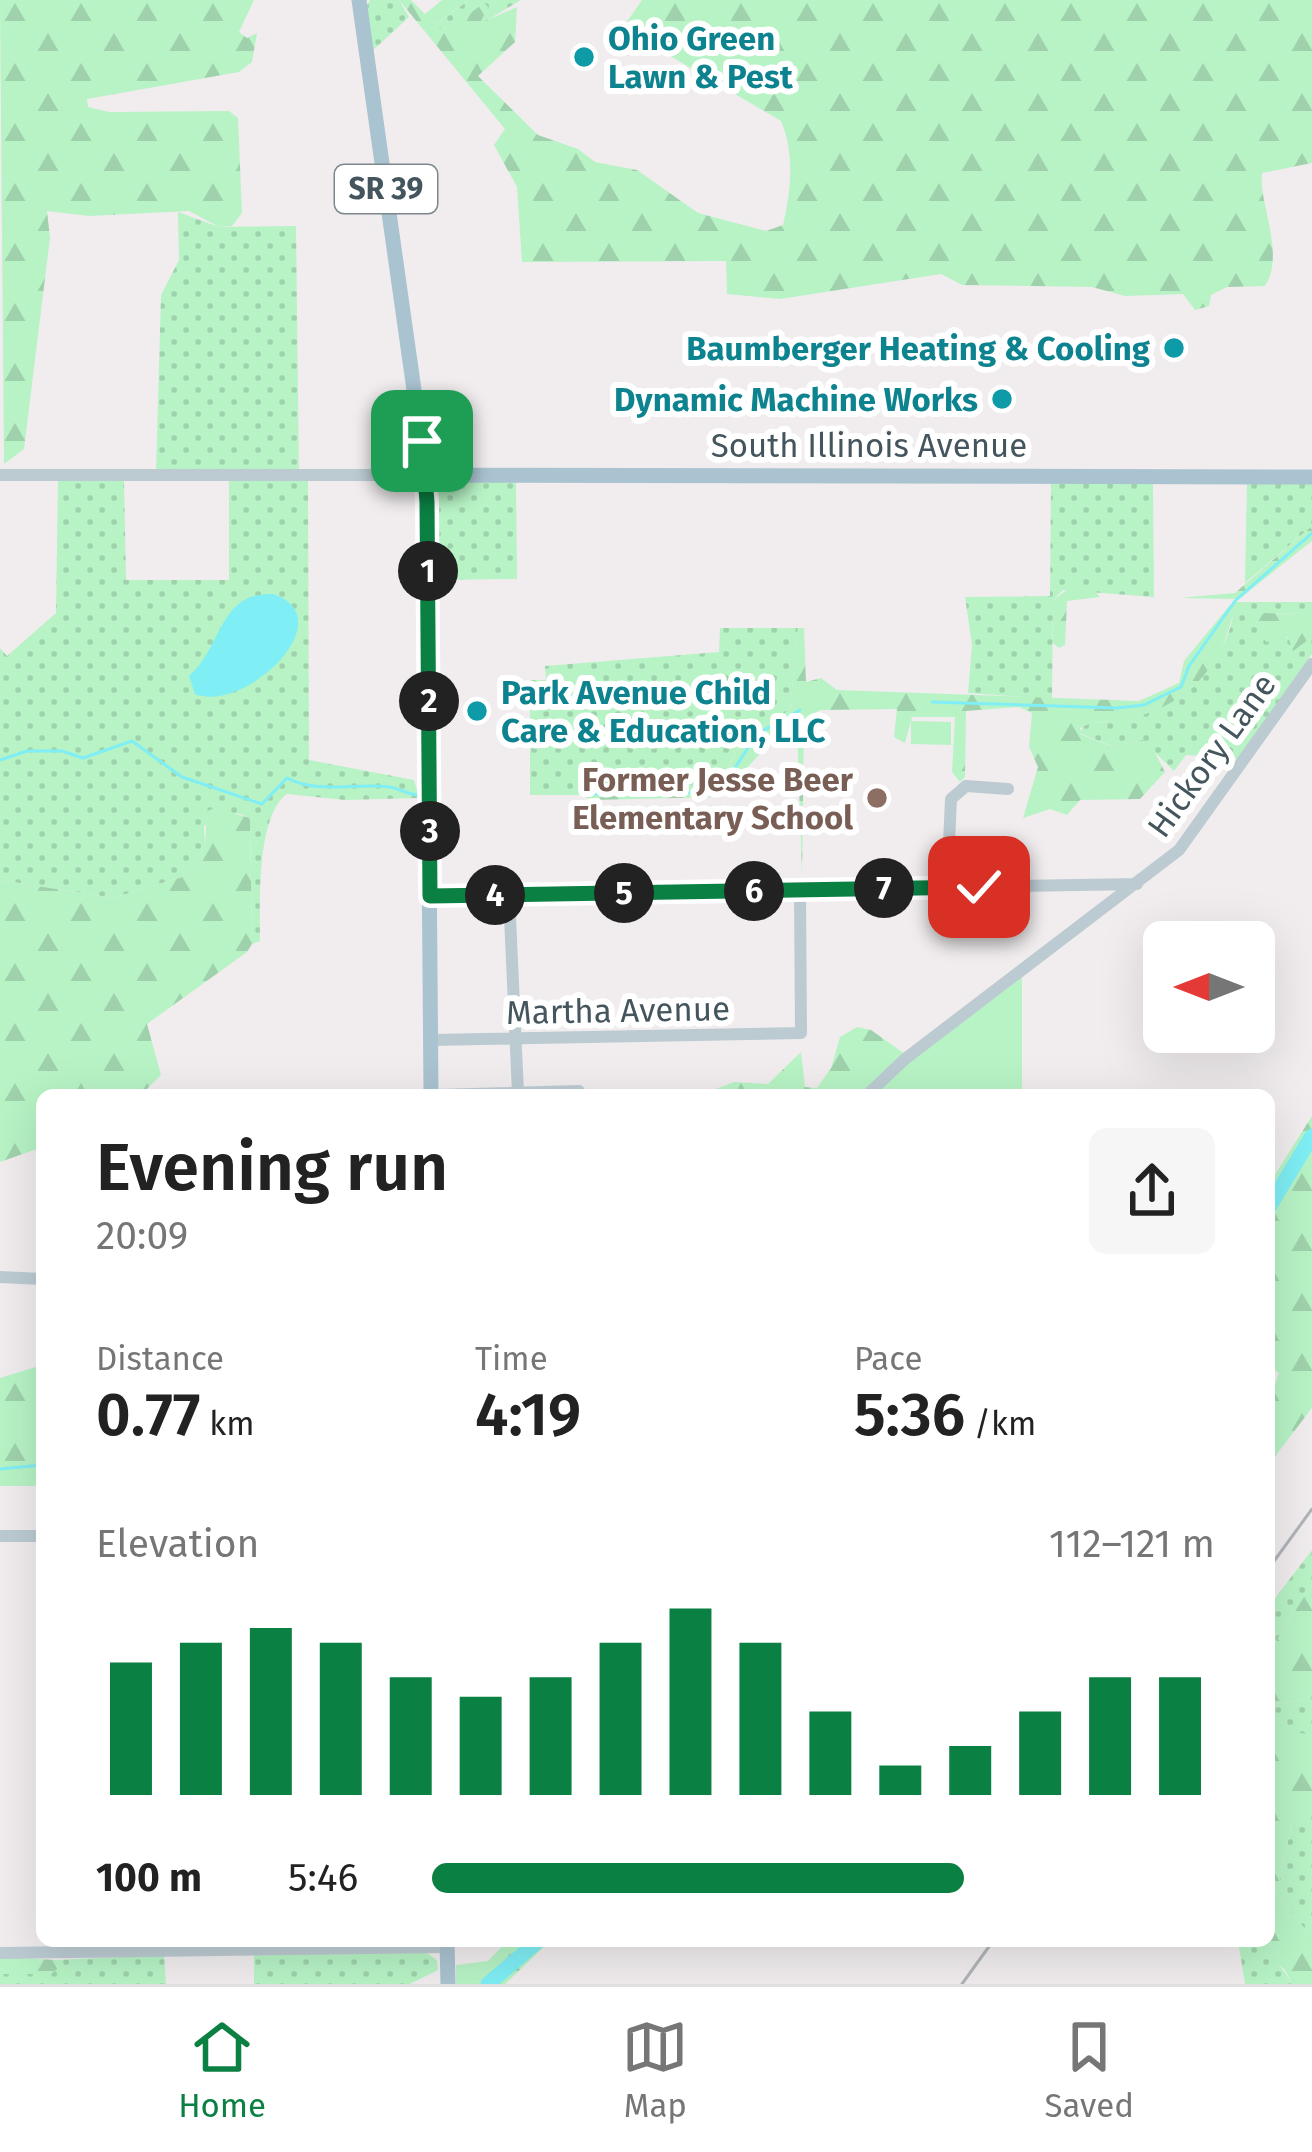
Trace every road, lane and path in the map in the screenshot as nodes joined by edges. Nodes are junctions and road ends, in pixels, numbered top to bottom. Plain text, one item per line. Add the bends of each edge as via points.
1 (359, 0) edge
2 (426, 475) junction
3 (0, 476) edge
4 (1312, 477) edge
5 (1312, 664) edge
6 (1008, 789) dead end
7 (1137, 884) junction
8 (947, 887) junction
9 (800, 890) junction
10 (508, 895) junction
11 (430, 896) junction
12 (512, 1039) junction
13 (430, 1040) junction
14 (433, 1089) edge
15 (518, 1089) edge
16 (873, 1089) edge
17 (0, 1277) edge
18 (36, 1279) edge
19 (0, 1536) edge
20 (36, 1537) edge
21 (298, 1947) edge
22 (447, 1947) edge
23 (0, 1953) edge
24 (448, 1984) edge

1 - 2 main road, SR 39
2 - 3 street
2 - 4 main road, South Illinois Avenue
2 - 11 main road, SR 39
5 - 7 street, Hickory Lane via 1201,826
6 - 8 street via 966,786 951,799
7 - 8 street
7 - 16 street, Hickory Lane
8 - 9 street
9 - 10 street
9 - 12 street, Martha Avenue via 805,1030
10 - 11 street
10 - 12 street
11 - 13 main road, SR 39
12 - 13 street, Martha Avenue
12 - 15 street
13 - 14 main road, SR 39
17 - 18 street
19 - 20 street
21 - 23 street
22 - 24 main road

